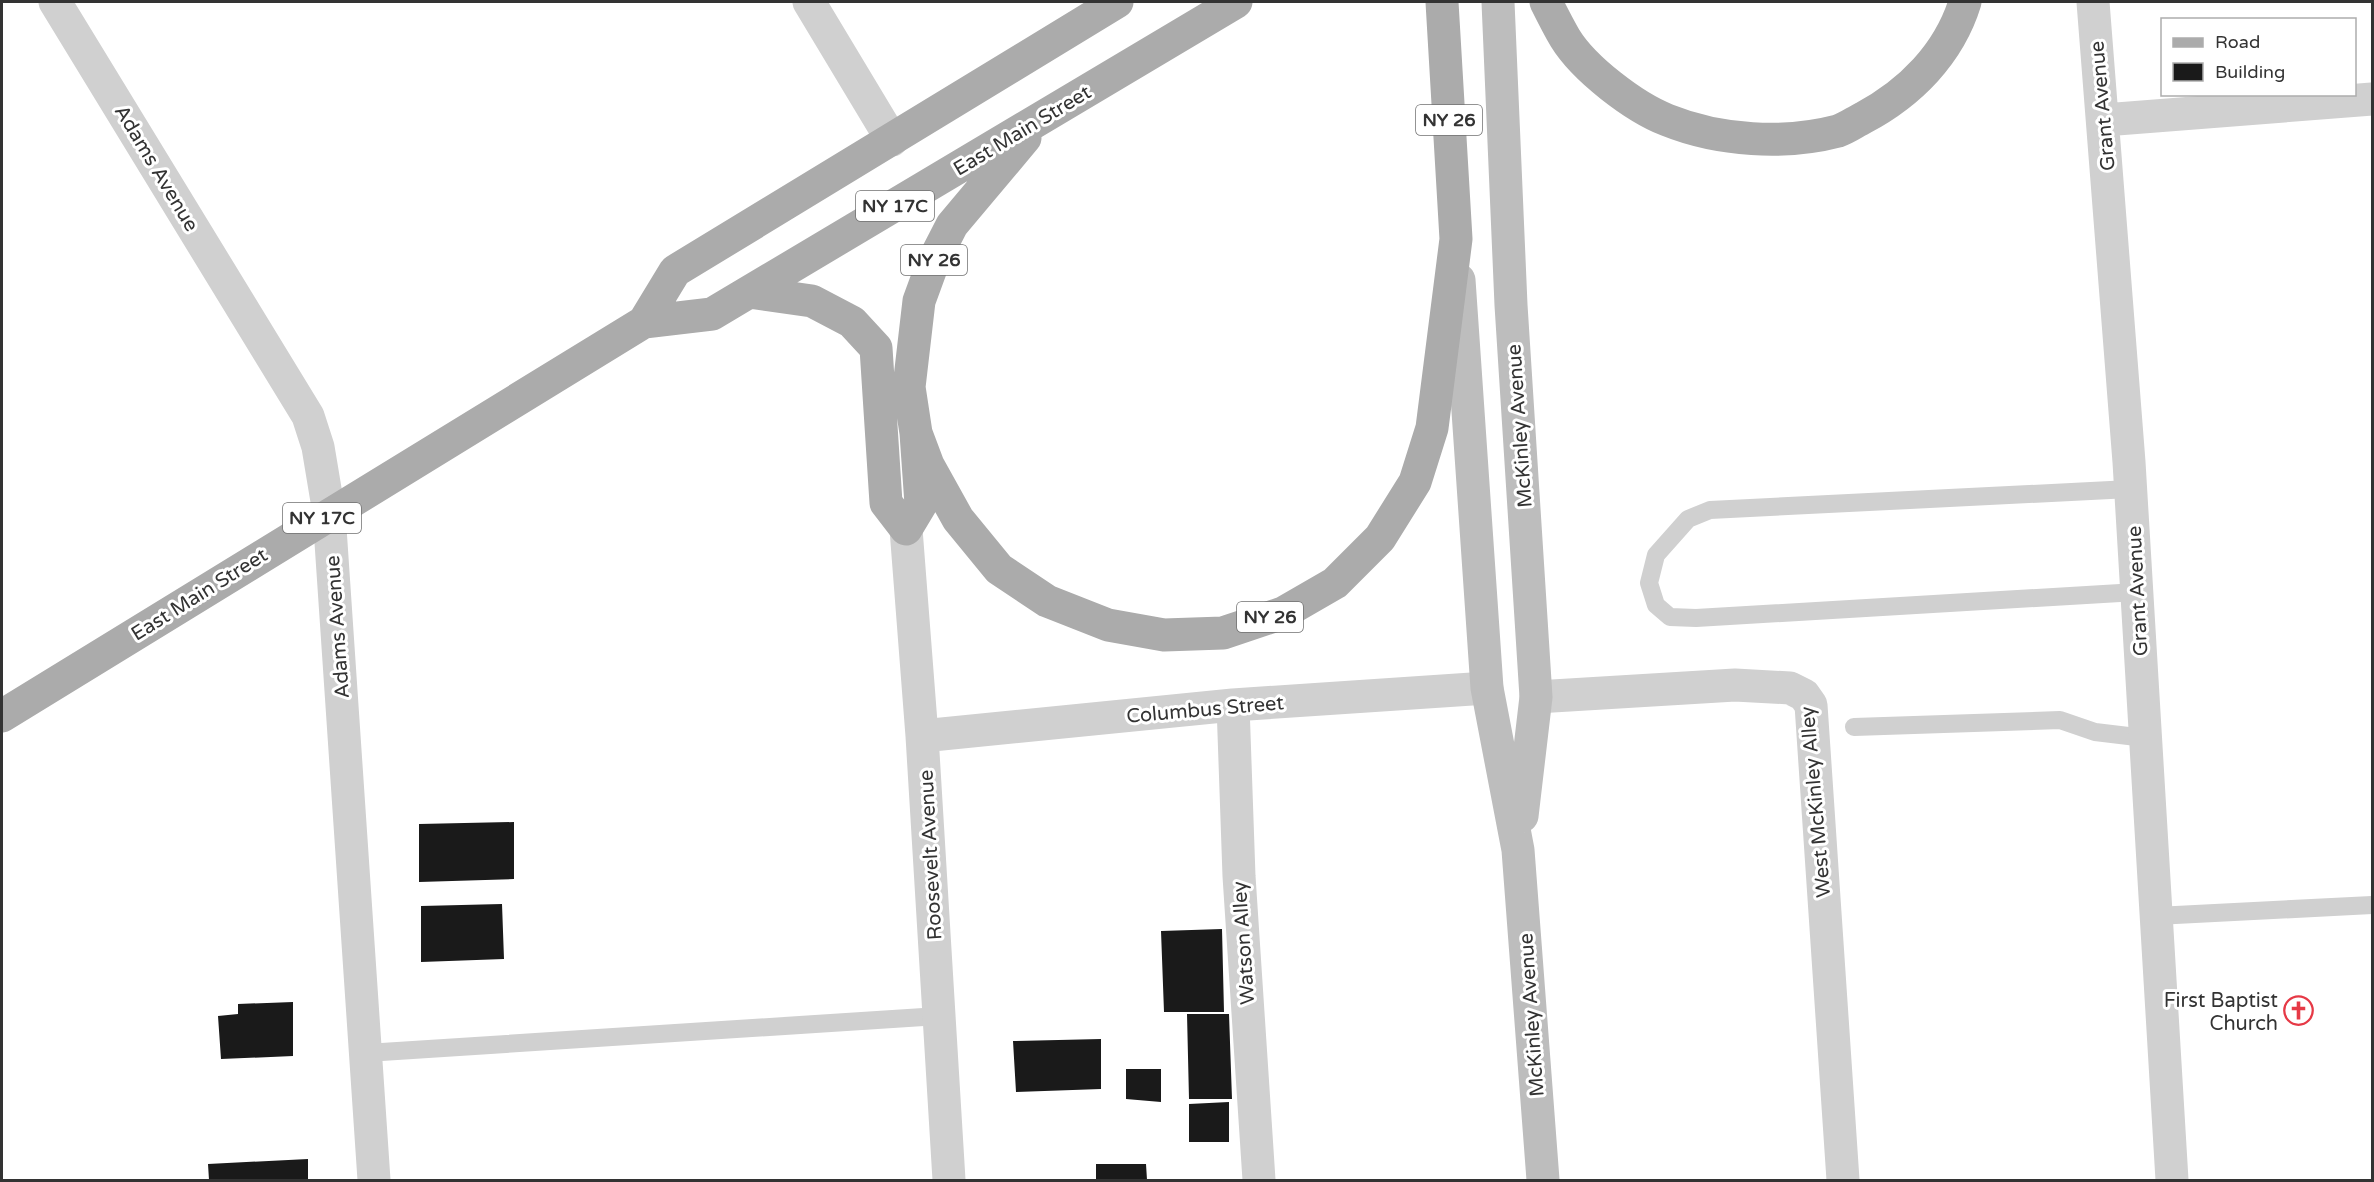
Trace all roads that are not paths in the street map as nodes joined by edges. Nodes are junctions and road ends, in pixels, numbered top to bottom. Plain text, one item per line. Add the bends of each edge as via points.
1 (55, 2) edge
2 (809, 2) edge
3 (1236, 2) edge
4 (1442, 2) edge
5 (1498, 2) edge
6 (1546, 2) edge
7 (1965, 2) edge
8 (2093, 2) edge
9 (1107, 5) edge
10 (2373, 99) edge
11 (1040, 120) junction
12 (2104, 120) junction
13 (892, 140) junction
14 (1456, 239) junction
15 (749, 292) junction
16 (644, 322) junction
17 (916, 433) junction
18 (2130, 489) junction
19 (329, 513) junction
20 (906, 529) junction
21 (2137, 592) junction
22 (1487, 688) junction
23 (1536, 697) junction
24 (1233, 705) junction
25 (2, 716) edge
26 (1854, 727) dead end
27 (922, 736) junction
28 (2145, 738) junction
29 (1518, 850) junction
30 (2373, 905) edge
31 (2156, 916) junction
32 (939, 1016) junction
33 (366, 1053) junction
34 (374, 1180) edge
35 (949, 1180) edge
36 (1259, 1180) edge
37 (1543, 1180) edge
38 (1843, 1180) edge
39 (2172, 1180) edge

1 - 19 street, Adams Avenue via 308,416 318,447
2 - 13 street
3 - 11 main road, East Main Street / NY 17C
4 - 14 main road, NY 26
5 - 23 street, McKinley Avenue via 1511,305
6 - 7 main road via 1566,40 1629,99 1666,120 1702,131 1748,138 1804,137 1840,130 1880,109 1914,84 1945,46
8 - 12 street, Grant Avenue
9 - 13 main road, East Main Street / NY 17C
10 - 12 street
11 - 15 main road, East Main Street / NY 17C
11 - 17 main road, NY 26 via 952,225 934,260 919,301 909,387
12 - 18 street, Grant Avenue
13 - 16 main road, East Main Street / NY 17C via 675,272
14 - 17 main road, NY 26 via 1432,428 1415,482 1380,538 1335,583 1282,613 1223,633 1164,635 1108,625 1047,601 999,569 958,519 928,465
14 - 22 street, McKinley Avenue
15 - 16 main road, East Main Street / NY 17C via 712,314
15 - 20 main road via 812,301 852,322 876,348 886,502
16 - 19 main road, East Main Street / NY 17C
17 - 20 main road via 921,504
18 - 21 street, Grant Avenue
18 - 21 lane via 1710,510 1689,519 1656,555 1649,583 1656,605 1670,617 1695,618
19 - 25 main road, East Main Street / NY 17C
19 - 33 street, Adams Avenue
20 - 27 street, Roosevelt Avenue
21 - 28 street, Grant Avenue
22 - 24 street, Columbus Street
22 - 29 street, McKinley Avenue
23 - 29 street, McKinley Avenue
23 - 38 street, West McKinley Alley via 1735,685 1790,688 1804,695 1811,705
24 - 27 street, Columbus Street
24 - 36 street, Watson Alley via 1239,876
26 - 28 lane via 2060,720 2095,732
27 - 32 street, Roosevelt Avenue
28 - 31 street, Grant Avenue
29 - 37 street, McKinley Avenue
30 - 31 lane
31 - 39 street, Grant Avenue
32 - 33 lane
32 - 35 street, Roosevelt Avenue
33 - 34 street, Adams Avenue

